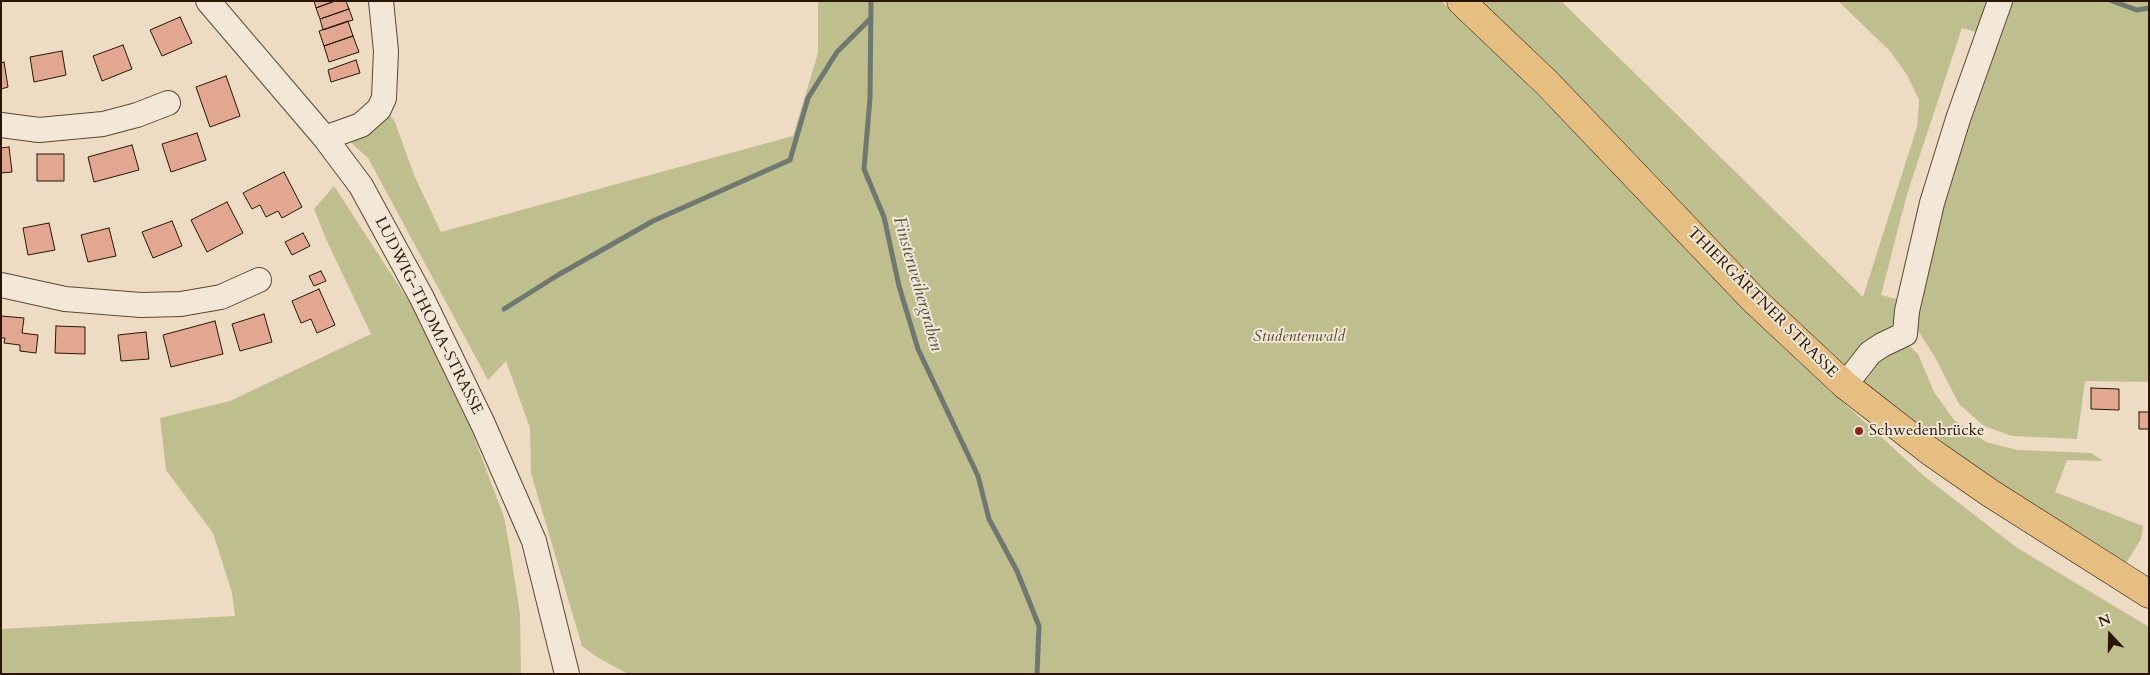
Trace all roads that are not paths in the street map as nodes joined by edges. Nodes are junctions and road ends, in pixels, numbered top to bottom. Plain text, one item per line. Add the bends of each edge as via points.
1 (208, 1) edge
2 (381, 1) edge
3 (1461, 1) edge
4 (2000, 1) edge
5 (168, 104) dead end
6 (1, 125) edge
7 (325, 138) junction
8 (259, 280) dead end
9 (1, 285) edge
10 (1845, 385) junction
11 (2149, 594) edge
12 (567, 674) edge

1 - 7 street, LUDWIG-THOMA-STRASSE
2 - 7 street via 386,51 384,98 372,117 361,125
3 - 10 main road, THIERGÄRTNER STRASSE via 1547,83 1754,300
4 - 10 street via 1932,203 1907,311 1905,334 1870,353
5 - 6 street via 103,124 39,130
7 - 12 street, LUDWIG-THOMA-STRASSE via 361,186 422,298 483,424 534,541
8 - 9 street via 221,297 181,304 140,305 65,298
10 - 11 main road, THIERGÄRTNER STRASSE via 1990,493

